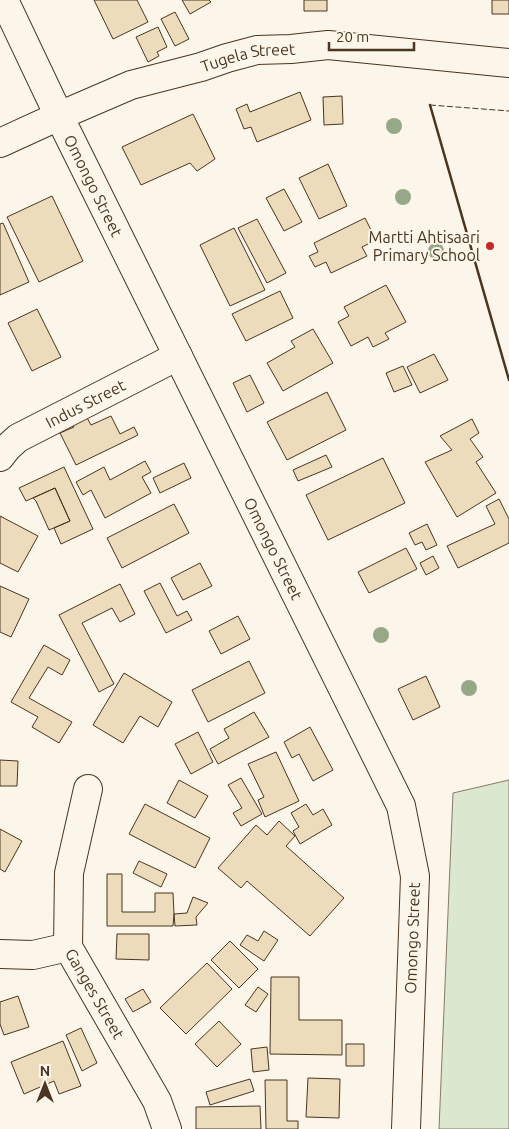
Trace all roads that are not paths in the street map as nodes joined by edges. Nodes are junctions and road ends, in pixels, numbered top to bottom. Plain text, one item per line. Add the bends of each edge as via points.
1 (4, 0) edge
2 (509, 63) edge
3 (59, 116) junction
4 (0, 143) edge
5 (178, 356) junction
6 (0, 457) edge
7 (88, 789) dead end
8 (68, 947) junction
9 (0, 954) edge
10 (167, 1129) edge
11 (406, 1129) edge

1 - 3 street, Omongo Street
2 - 3 street, Tugela Street via 328,44 257,50 131,85
3 - 4 street, Tugela Street
3 - 5 street, Omongo Street
5 - 6 street, Indus Street via 18,438
5 - 11 street, Omongo Street via 401,806 415,876
7 - 8 street, Ganges Street via 69,873
8 - 9 street via 34,955
8 - 10 street, Ganges Street via 157,1101

